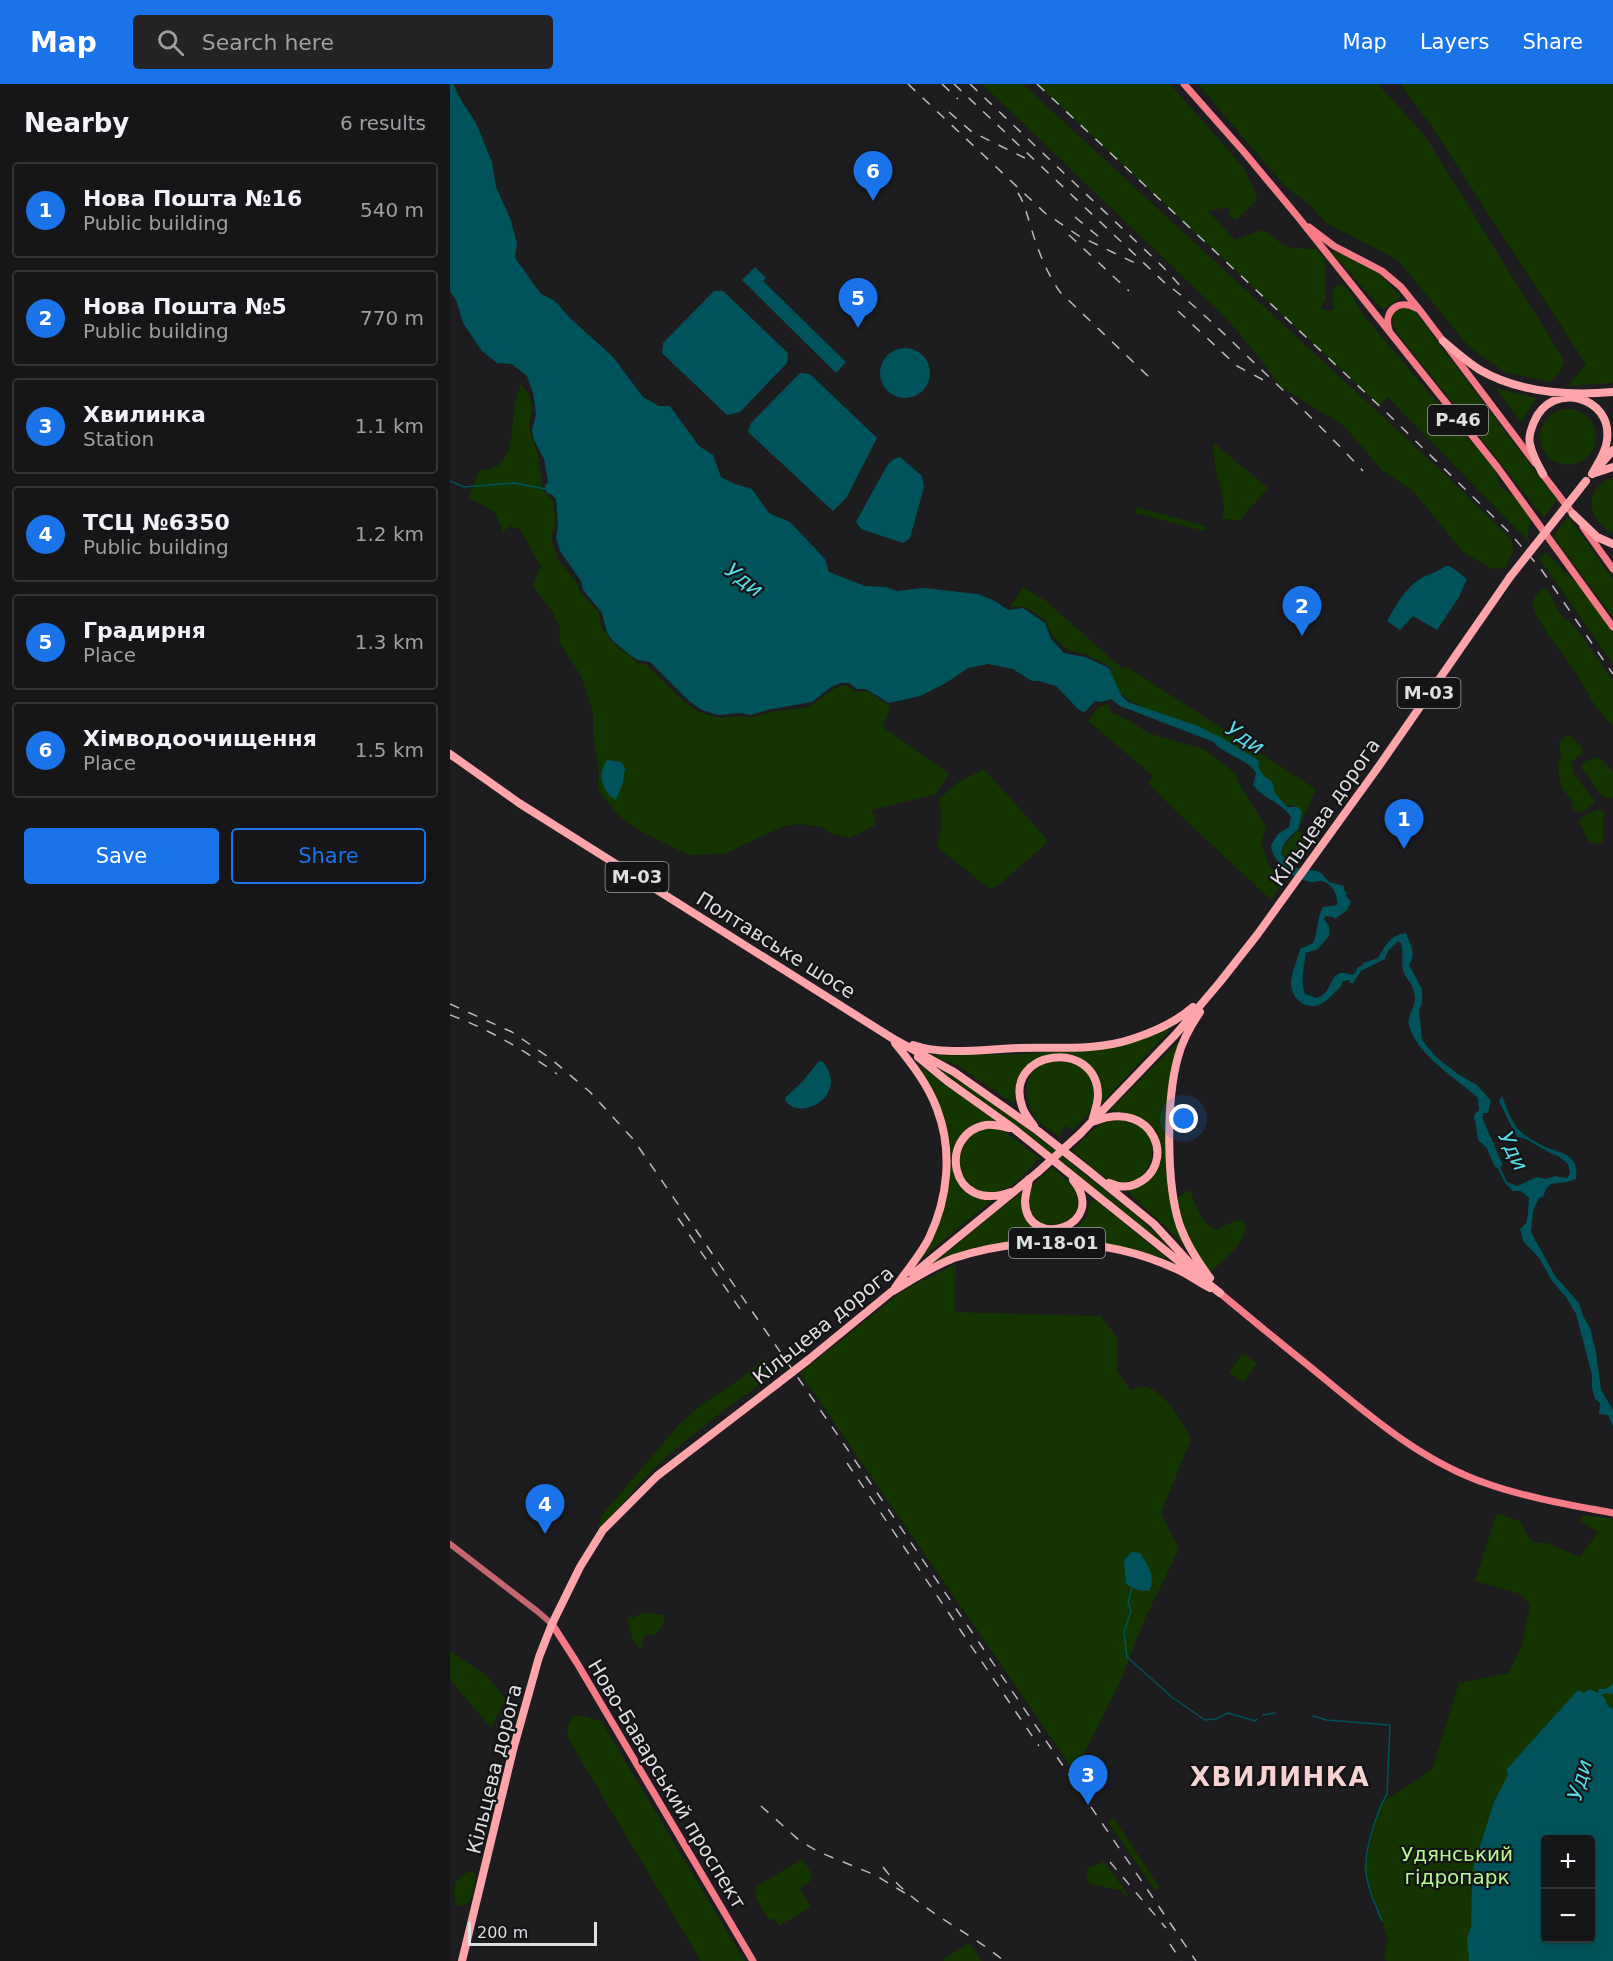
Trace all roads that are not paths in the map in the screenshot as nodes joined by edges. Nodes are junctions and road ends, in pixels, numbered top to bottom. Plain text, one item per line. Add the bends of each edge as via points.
1 (1184, 84) edge
2 (1298, 217) junction
3 (1422, 313) junction
4 (1393, 339) junction
5 (1443, 341) junction
6 (1613, 392) edge
7 (1613, 450) edge
8 (1613, 467) edge
9 (1543, 474) junction
10 (1592, 474) junction
11 (1573, 514) junction
12 (1613, 544) edge
13 (1613, 569) edge
14 (1613, 627) edge
15 (450, 754) edge
16 (1220, 982) junction
17 (892, 1038) junction
18 (903, 1045) junction
19 (1092, 1123) junction
20 (1013, 1128) junction
21 (1038, 1131) junction
22 (1063, 1168) junction
23 (1089, 1171) junction
24 (1029, 1179) junction
25 (1017, 1189) junction
26 (1210, 1285) junction
27 (893, 1291) junction
28 (1220, 1293) junction
29 (1613, 1513) edge
30 (450, 1544) edge
31 (552, 1624) junction
32 (462, 1961) edge
33 (753, 1961) edge

1 - 2 main road, Р-46
2 - 3 main road, Р-46 via 1329,242 1387,275
2 - 4 main road, Р-46
3 - 4 main road via 1406,304 1393,308 1387,320
3 - 5 main road, Р-46
4 - 14 main road, Р-46 via 1498,468
5 - 6 highway via 1479,370 1524,388
5 - 9 main road, Р-46
7 - 10 highway, Кільцева дорога / М-03
8 - 10 highway
9 - 10 highway via 1530,445 1532,425 1545,405 1569,397 1592,405 1606,428 1606,447
9 - 11 main road, Р-46
10 - 16 highway, Кільцева дорога / М-03, bridge via 1510,577 1348,810
11 - 12 highway via 1597,537
11 - 13 main road, Р-46
15 - 17 highway, Полтавське шосе / М-03 via 519,803
16 - 17 highway, М-03 via 1185,1014 1160,1029 1131,1040 1097,1046 924,1049
16 - 19 highway, Кільцева дорога / М-03
16 - 28 highway, М-03 via 1178,1056 1169,1134 1172,1190 1180,1225 1192,1254
17 - 18 highway, Полтавське шосе / М-03
17 - 27 highway, М-18-01 via 937,1108 947,1150 941,1208 928,1241
18 - 20 highway, М-03
18 - 21 highway via 954,1072
19 - 21 highway via 1098,1094 1088,1070 1076,1060 1049,1057 1040,1060 1021,1080 1022,1106
19 - 23 highway via 1114,1116 1137,1120 1151,1132 1157,1156 1150,1173 1129,1186 1111,1184
19 - 24 highway, Кільцева дорога / М-03, bridge
20 - 22 highway, М-03
20 - 25 highway via 987,1125 972,1131 960,1143 956,1166 967,1188 981,1196 998,1197
21 - 23 highway
22 - 24 highway, М-03 via 1077,1185 1082,1199 1079,1214 1062,1229 1040,1226 1029,1215 1025,1201
22 - 26 highway
23 - 26 highway via 1154,1224
24 - 25 highway, Кільцева дорога / М-18-01
25 - 27 highway, Кільцева дорога / М-18-01
26 - 28 highway
27 - 28 highway, М-18-01 via 952,1259 986,1249 1019,1243 1059,1243 1133,1253 1175,1268
27 - 31 highway, Кільцева дорога / М-18-01, bridge via 657,1476 595,1541
28 - 29 main road via 1377,1422 1432,1458 1486,1484
30 - 31 street
31 - 32 highway, Кільцева дорога / М-18-01 via 513,1750
31 - 33 main road, Ново-Баварський проспект

